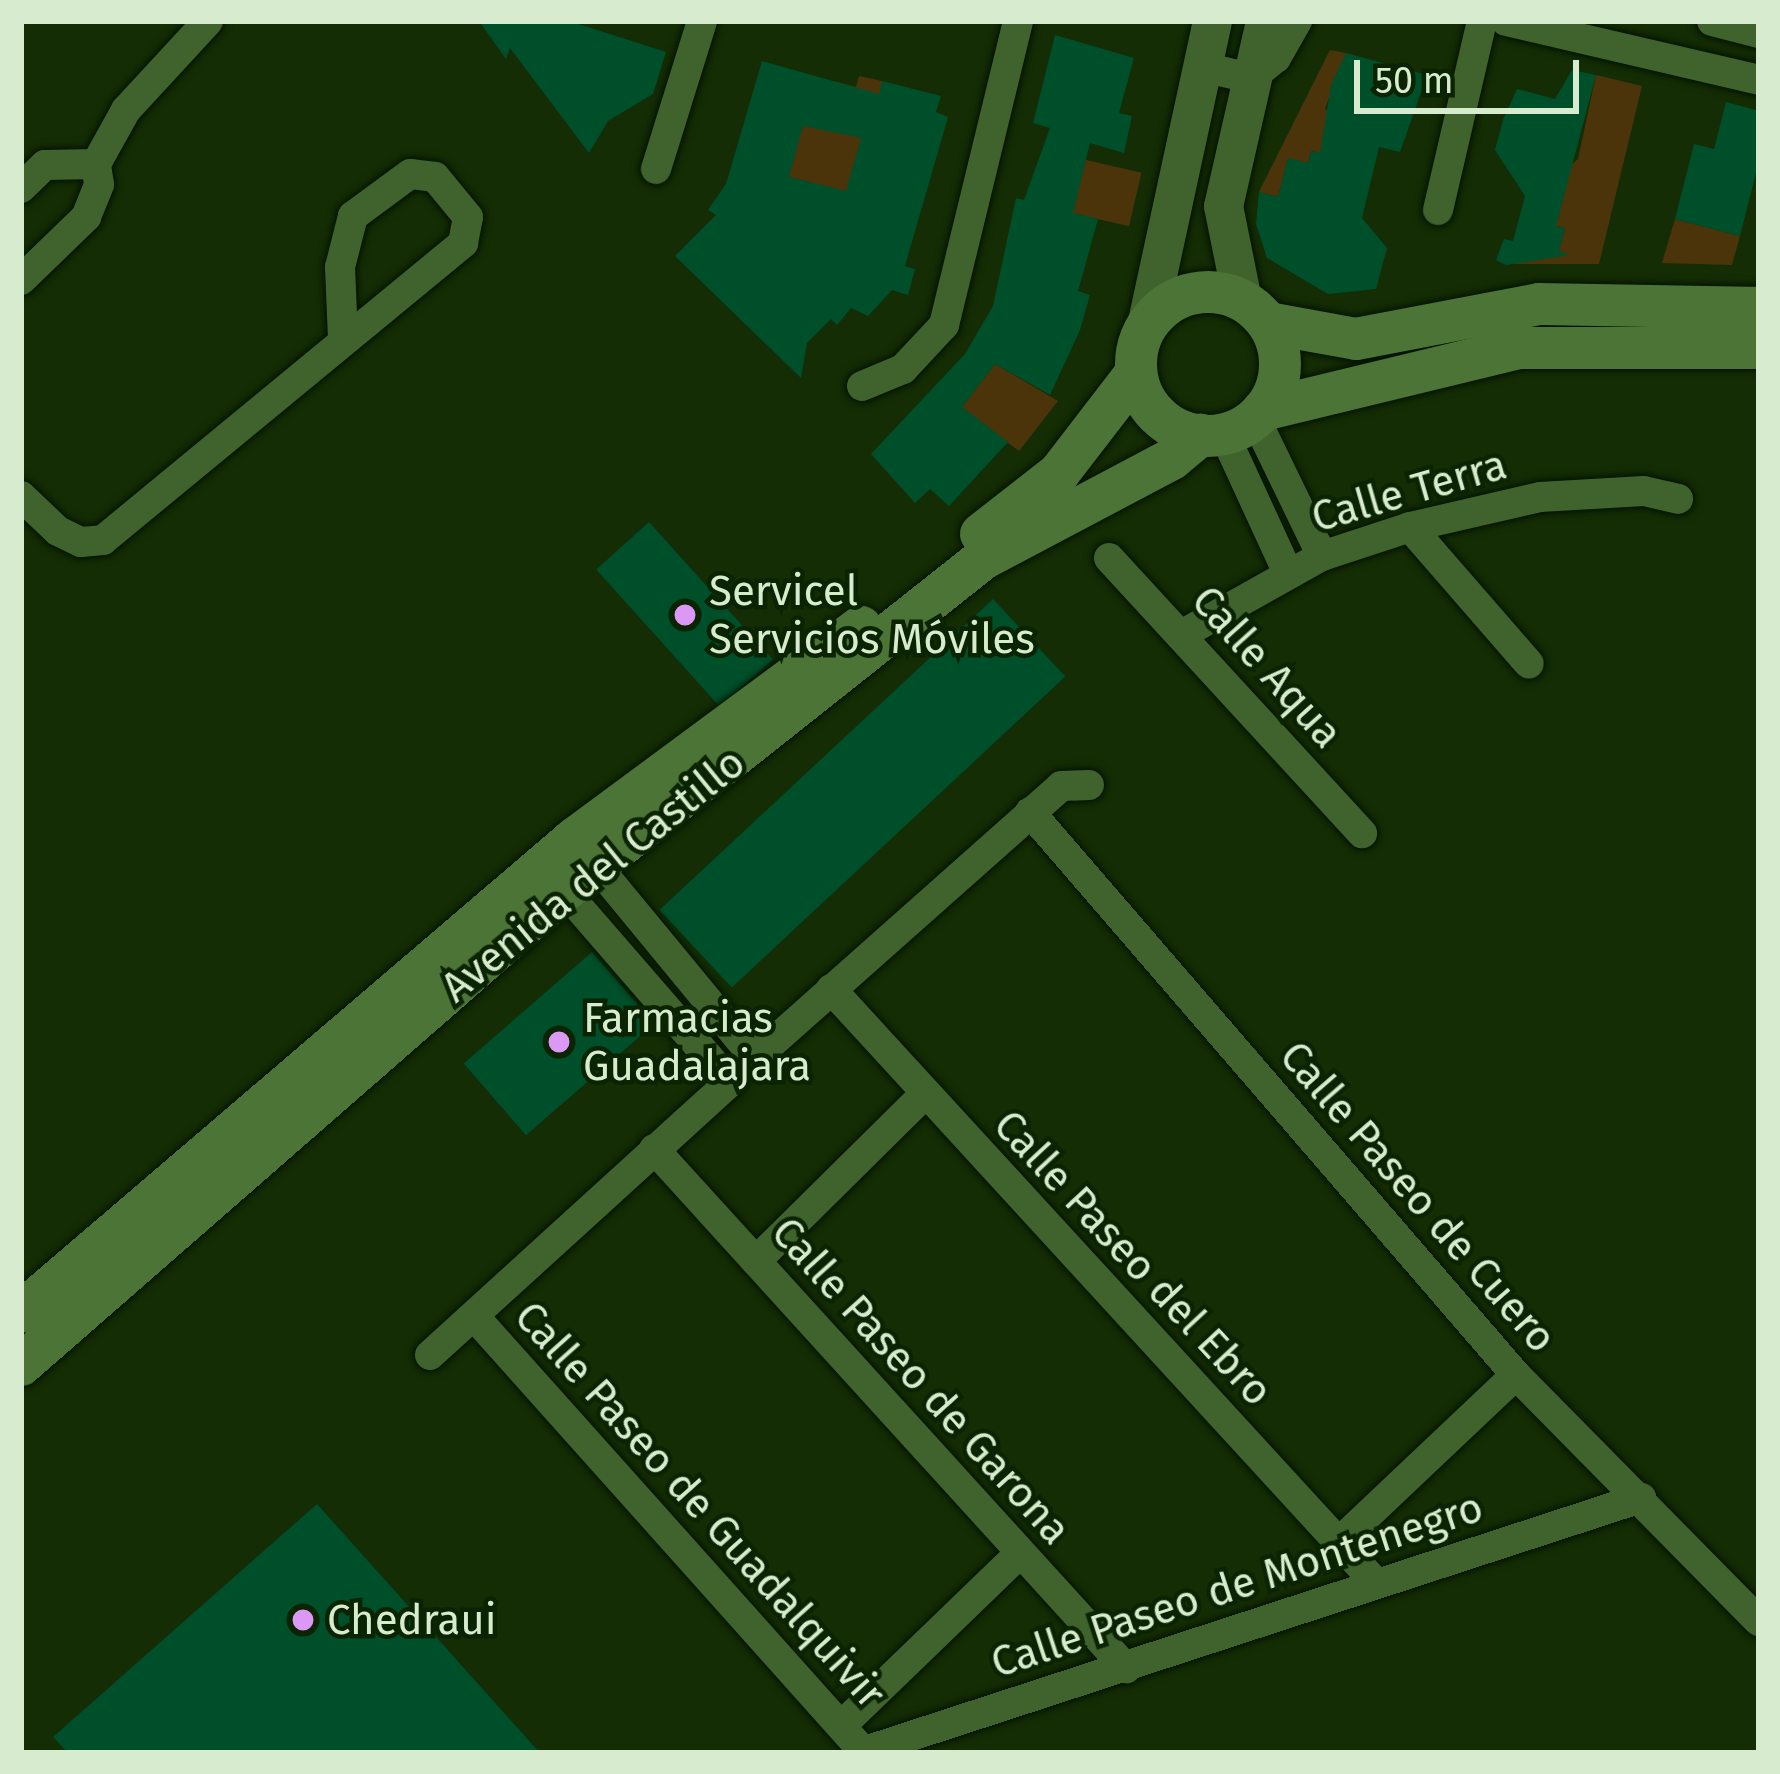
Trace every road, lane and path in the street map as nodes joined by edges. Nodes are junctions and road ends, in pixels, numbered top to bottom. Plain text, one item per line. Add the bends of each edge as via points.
1 (208, 21) edge
2 (702, 21) edge
3 (1018, 21) edge
4 (1212, 21) edge
5 (1264, 21) edge
6 (1297, 21) edge
7 (1482, 21) edge
8 (1506, 21) edge
9 (1712, 21) edge
10 (1759, 32) edge
11 (1202, 67) junction
12 (1251, 78) junction
13 (1759, 80) edge
14 (1190, 118) junction
15 (1239, 131) junction
16 (96, 164) junction
17 (656, 170) dead end
18 (21, 188) edge
19 (1438, 210) dead end
20 (21, 280) edge
21 (1759, 308) edge
22 (1255, 312) junction
23 (1146, 326) junction
24 (343, 338) junction
25 (1759, 348) edge
26 (1136, 373) junction
27 (862, 386) dead end
28 (1236, 424) junction
29 (21, 496) edge
30 (1678, 500) dead end
31 (1410, 527) junction
32 (1322, 556) junction
33 (1109, 558) dead end
34 (1288, 573) junction
35 (1181, 635) junction
36 (864, 642) junction
37 (1528, 664) dead end
38 (1089, 784) dead end
39 (1030, 812) junction
40 (1362, 833) dead end
41 (569, 865) junction
42 (831, 989) junction
43 (720, 1017) junction
44 (693, 1040) junction
45 (925, 1094) junction
46 (654, 1149) junction
47 (756, 1261) junction
48 (21, 1312) edge
49 (474, 1316) junction
50 (430, 1354) dead end
51 (21, 1365) edge
52 (1516, 1376) junction
53 (1642, 1498) junction
54 (1337, 1544) junction
55 (1019, 1553) junction
56 (1375, 1582) junction
57 (1759, 1621) edge
58 (1126, 1668) junction
59 (841, 1726) junction
60 (861, 1752) edge

1 - 16 street via 126,110
2 - 17 street
3 - 27 street via 944,325 903,369
4 - 11 street
5 - 12 street
6 - 12 street via 1276,58
7 - 19 street
8 - 13 street
9 - 10 street
11 - 12 street
11 - 14 street
12 - 15 street
14 - 15 street
14 - 23 street
15 - 22 street via 1222,206
16 - 18 street via 45,165
16 - 20 street via 99,184 86,218
21 - 22 main road via 1539,304 1356,340
22 - 23 main road via 1199,292 1160,309
22 - 28 main road via 1280,367
23 - 26 main road
24 - 24 street via 463,243 468,217 436,177 410,174 353,216 340,267
24 - 29 street via 104,541 81,542 58,530
25 - 28 main road via 1519,348
26 - 28 main road via 1158,415
26 - 36 main road, Avenida del Castillo via 1059,473
28 - 32 street
28 - 34 street
28 - 36 main road, Avenida del Castillo via 982,559
30 - 31 street, Calle Terra via 1644,491 1540,497
31 - 32 street, Calle Terra
31 - 37 street
32 - 34 street, Calle Terra
33 - 35 street, Calle Aqua
34 - 35 street, Calle Terra
35 - 40 street, Calle Aqua
36 - 41 main road, Avenida del Castillo
38 - 39 street via 1061,786
39 - 42 street
39 - 52 street, Calle Paseo de Cuero
41 - 43 street
41 - 44 street
41 - 48 main road, Avenida del Castillo
41 - 51 main road, Avenida del Castillo
42 - 43 street via 755,1058
42 - 45 street, Calle Paseo del Ebro
43 - 44 street
44 - 46 street via 730,1082
45 - 47 street
45 - 54 street, Calle Paseo del Ebro
46 - 47 street, Calle Paseo de Garona
46 - 49 street
47 - 55 street, Calle Paseo de Garona
49 - 50 street
49 - 59 street, Calle Paseo de Guadalquivir
52 - 53 street, Calle Paseo de Cuero
52 - 54 street
53 - 56 street, Calle Paseo de Montenegro
53 - 57 street, Calle Paseo de Cuero
54 - 56 street, Calle Paseo del Ebro
55 - 58 street, Calle Paseo de Garona
55 - 59 street
56 - 58 street, Calle Paseo de Montenegro
58 - 60 street, Calle Paseo de Montenegro
59 - 60 street, Calle Paseo de Guadalquivir

